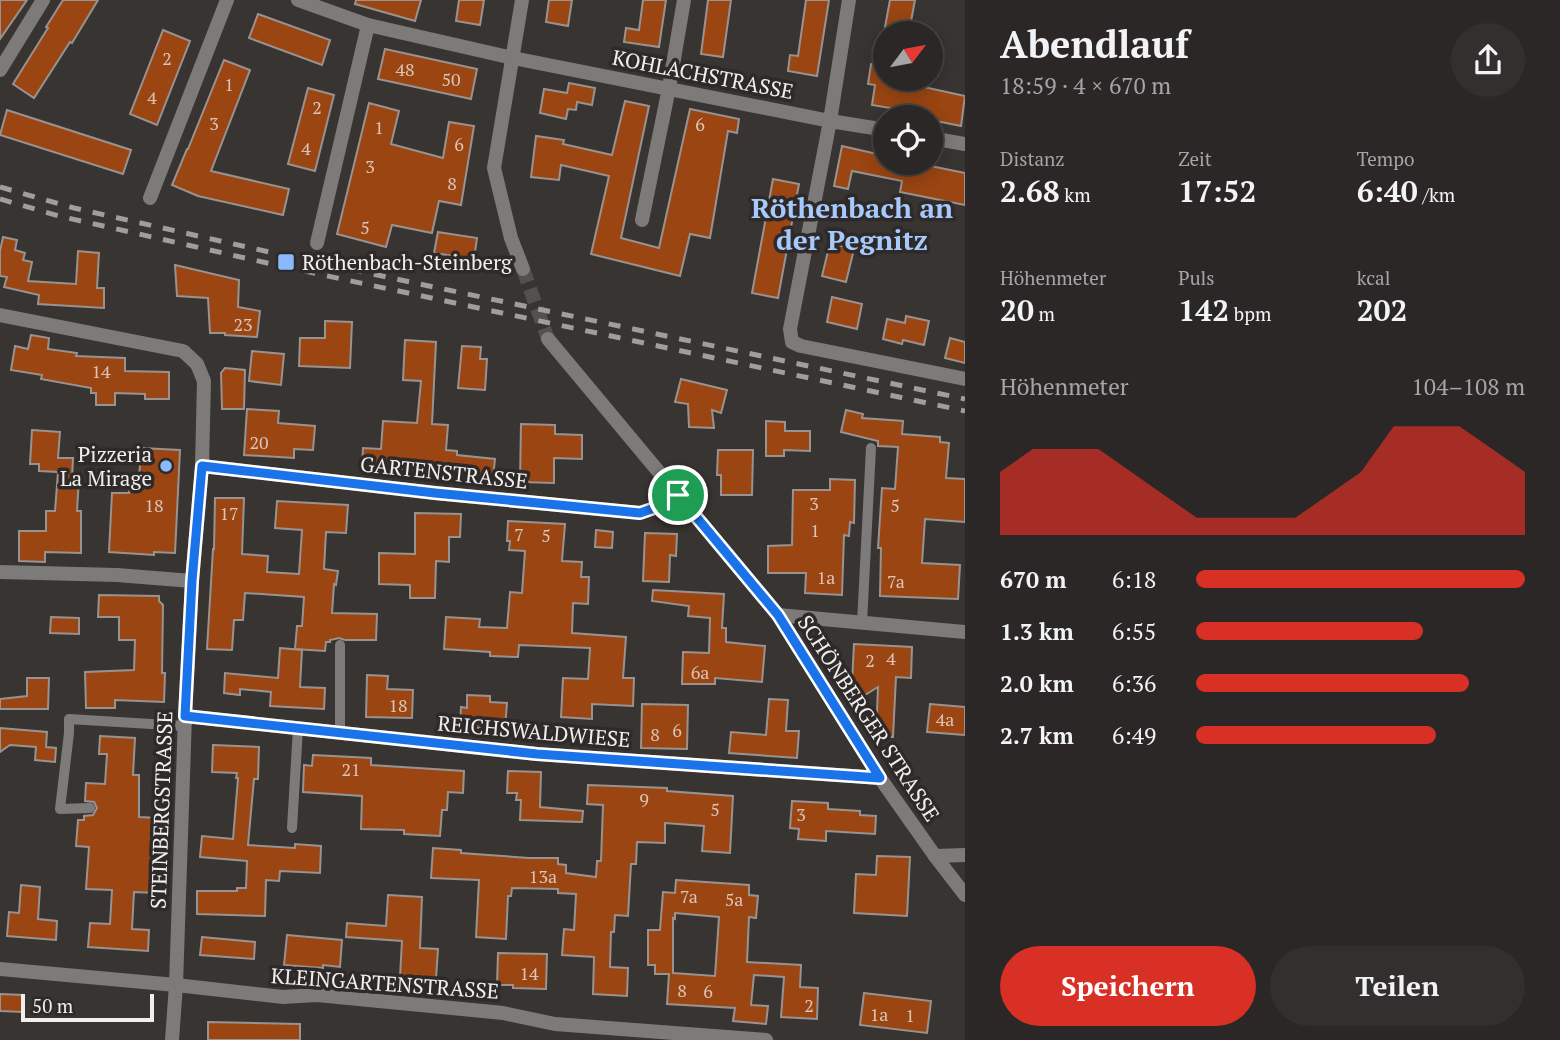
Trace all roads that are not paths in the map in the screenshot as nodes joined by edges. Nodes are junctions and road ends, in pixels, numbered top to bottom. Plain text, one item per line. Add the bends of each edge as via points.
1 (43, 0) edge
2 (226, 0) edge
3 (298, 0) edge
4 (522, 0) edge
5 (684, 0) edge
6 (849, 0) edge
7 (368, 25) junction
8 (513, 58) junction
9 (0, 70) edge
10 (669, 88) junction
11 (830, 121) junction
12 (873, 128) edge
13 (943, 140) edge
14 (965, 144) edge
15 (150, 198) dead end
16 (642, 220) dead end
17 (317, 243) dead end
18 (523, 269) tunnel mouth
19 (0, 315) edge
20 (548, 340) tunnel mouth
21 (965, 379) edge
22 (871, 448) dead end
23 (202, 466) junction
24 (678, 495) junction
25 (0, 572) edge
26 (192, 581) junction
27 (778, 615) junction
28 (862, 623) junction
29 (965, 632) edge
30 (340, 645) dead end
31 (185, 721) junction
32 (298, 728) junction
33 (340, 733) junction
34 (880, 778) junction
35 (90, 808) dead end
36 (292, 828) dead end
37 (965, 855) edge
38 (935, 856) junction
39 (965, 895) edge
40 (0, 969) edge
41 (176, 985) junction
42 (172, 1040) edge
43 (766, 1040) edge

1 - 9 street
2 - 15 street
3 - 7 street, KOHLACHSTRASSE
4 - 8 street
5 - 10 street
6 - 11 street
7 - 8 street, KOHLACHSTRASSE
7 - 17 street
8 - 10 street, KOHLACHSTRASSE
8 - 18 street via 494,168
10 - 11 street, KOHLACHSTRASSE
10 - 16 street
11 - 12 street, KOHLACHSTRASSE
11 - 21 street via 790,329 792,341
13 - 14 street
19 - 23 street, STEINBERGSTRASSE via 183,351 197,364 204,381
20 - 24 street, SCHÖNBERGER STRASSE
22 - 28 lane
23 - 24 street, GARTENSTRASSE via 640,513
23 - 26 street, STEINBERGSTRASSE
24 - 27 street, SCHÖNBERGER STRASSE
25 - 26 street
26 - 31 street, STEINBERGSTRASSE
27 - 28 street
27 - 34 street, SCHÖNBERGER STRASSE
28 - 29 street
30 - 33 lane
31 - 32 street, REICHSWALDWIESE
31 - 35 lane via 69,719 60,809
31 - 41 street, STEINBERGSTRASSE
32 - 33 street, REICHSWALDWIESE
32 - 36 lane
33 - 34 street, REICHSWALDWIESE via 537,754
34 - 38 street, SCHÖNBERGER STRASSE
37 - 38 street
38 - 39 street, SCHÖNBERGER STRASSE
40 - 41 street, KLEINGARTENSTRASSE
41 - 42 street, STEINBERGSTRASSE
41 - 43 street, KLEINGARTENSTRASSE via 503,1013 555,1024

